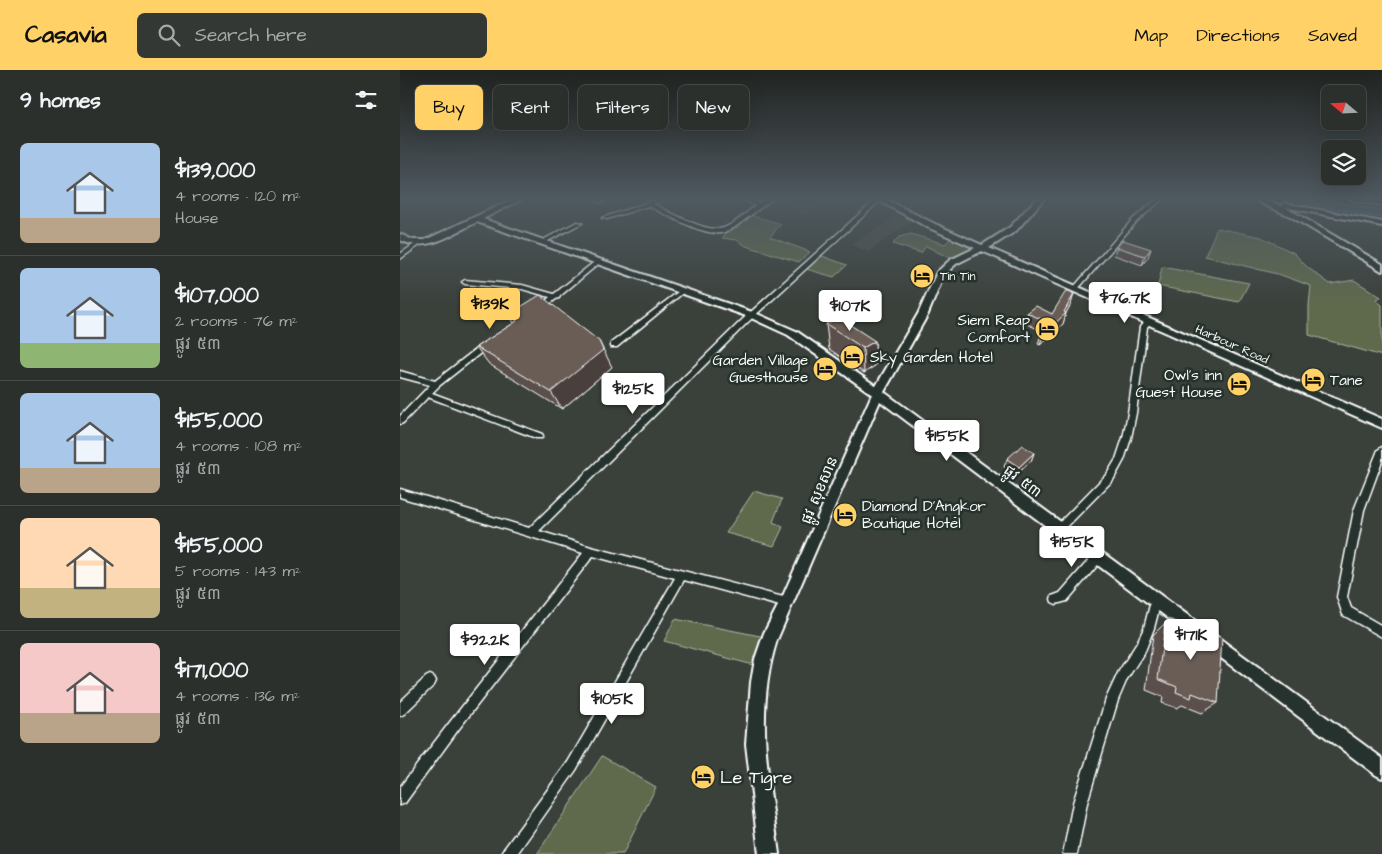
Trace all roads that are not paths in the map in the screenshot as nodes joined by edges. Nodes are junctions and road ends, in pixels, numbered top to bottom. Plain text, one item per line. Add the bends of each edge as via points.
1 (400, 236) edge
2 (442, 236) edge
3 (524, 236) edge
4 (554, 236) edge
5 (837, 236) edge
6 (955, 236) edge
7 (1002, 236) edge
8 (1121, 236) edge
9 (1331, 236) edge
10 (542, 242) junction
11 (418, 244) junction
12 (982, 248) junction
13 (400, 257) edge
14 (600, 260) junction
15 (1382, 268) edge
16 (465, 282) dead end
17 (1075, 289) junction
18 (682, 291) junction
19 (557, 297) junction
20 (534, 313) edge
21 (752, 315) junction
22 (1149, 321) junction
23 (499, 337) edge
24 (614, 345) dead end
25 (400, 374) edge
26 (436, 384) junction
27 (878, 393) junction
28 (427, 394) junction
29 (400, 421) edge
30 (1382, 424) edge
31 (539, 436) dead end
32 (1382, 450) edge
33 (400, 493) edge
34 (1059, 528) junction
35 (531, 533) junction
36 (591, 551) junction
37 (1098, 557) junction
38 (682, 575) junction
39 (1056, 599) dead end
40 (1156, 601) junction
41 (787, 603) junction
42 (1382, 632) edge
43 (430, 681) dead end
44 (400, 710) edge
45 (1382, 769) edge
46 (400, 798) edge
47 (509, 854) edge
48 (769, 854) edge
49 (1070, 854) edge

1 - 11 street
2 - 11 street
3 - 10 street, ផ្លូវ ៥៣
4 - 10 street
5 - 21 street
6 - 12 street, Harbour Road
7 - 12 street, ផ្លូវ សុខសាន
8 - 17 street
9 - 15 street
10 - 14 street, ផ្លូវ ៥៣
11 - 13 street
12 - 17 street, Harbour Road
12 - 27 street, ផ្លូវ សុខសាន via 952,262 940,274 922,314
14 - 18 street, ផ្លូវ ៥៣
14 - 19 street
16 - 19 street via 522,287
17 - 22 street, Harbour Road
18 - 21 street, ផ្លូវ ៥៣
18 - 24 street
19 - 20 street
21 - 27 street, ផ្លូវ ៥៣ via 792,333
21 - 35 street
22 - 30 street, Harbour Road
22 - 34 street via 1144,327 1132,413 1120,460 1110,477
23 - 26 street
25 - 26 street
26 - 28 street
27 - 34 street, ផ្លូវ ៥៣
27 - 41 street, ផ្លូវ សុខសាន
28 - 29 street
28 - 31 street
32 - 42 street via 1359,510 1342,597 1347,611
33 - 35 street
34 - 37 street, ផ្លូវ ៥៣
35 - 36 street
36 - 38 street
36 - 46 street
37 - 39 street via 1063,598
37 - 40 street, ផ្លូវ ៥៣
38 - 41 street
38 - 47 street via 572,766
40 - 45 street, ផ្លូវ ៥៣
40 - 49 street via 1141,647 1122,675 1112,699 1080,803
41 - 48 street, ផ្លូវ សុខសាន via 763,659 756,708 754,744
43 - 44 street

